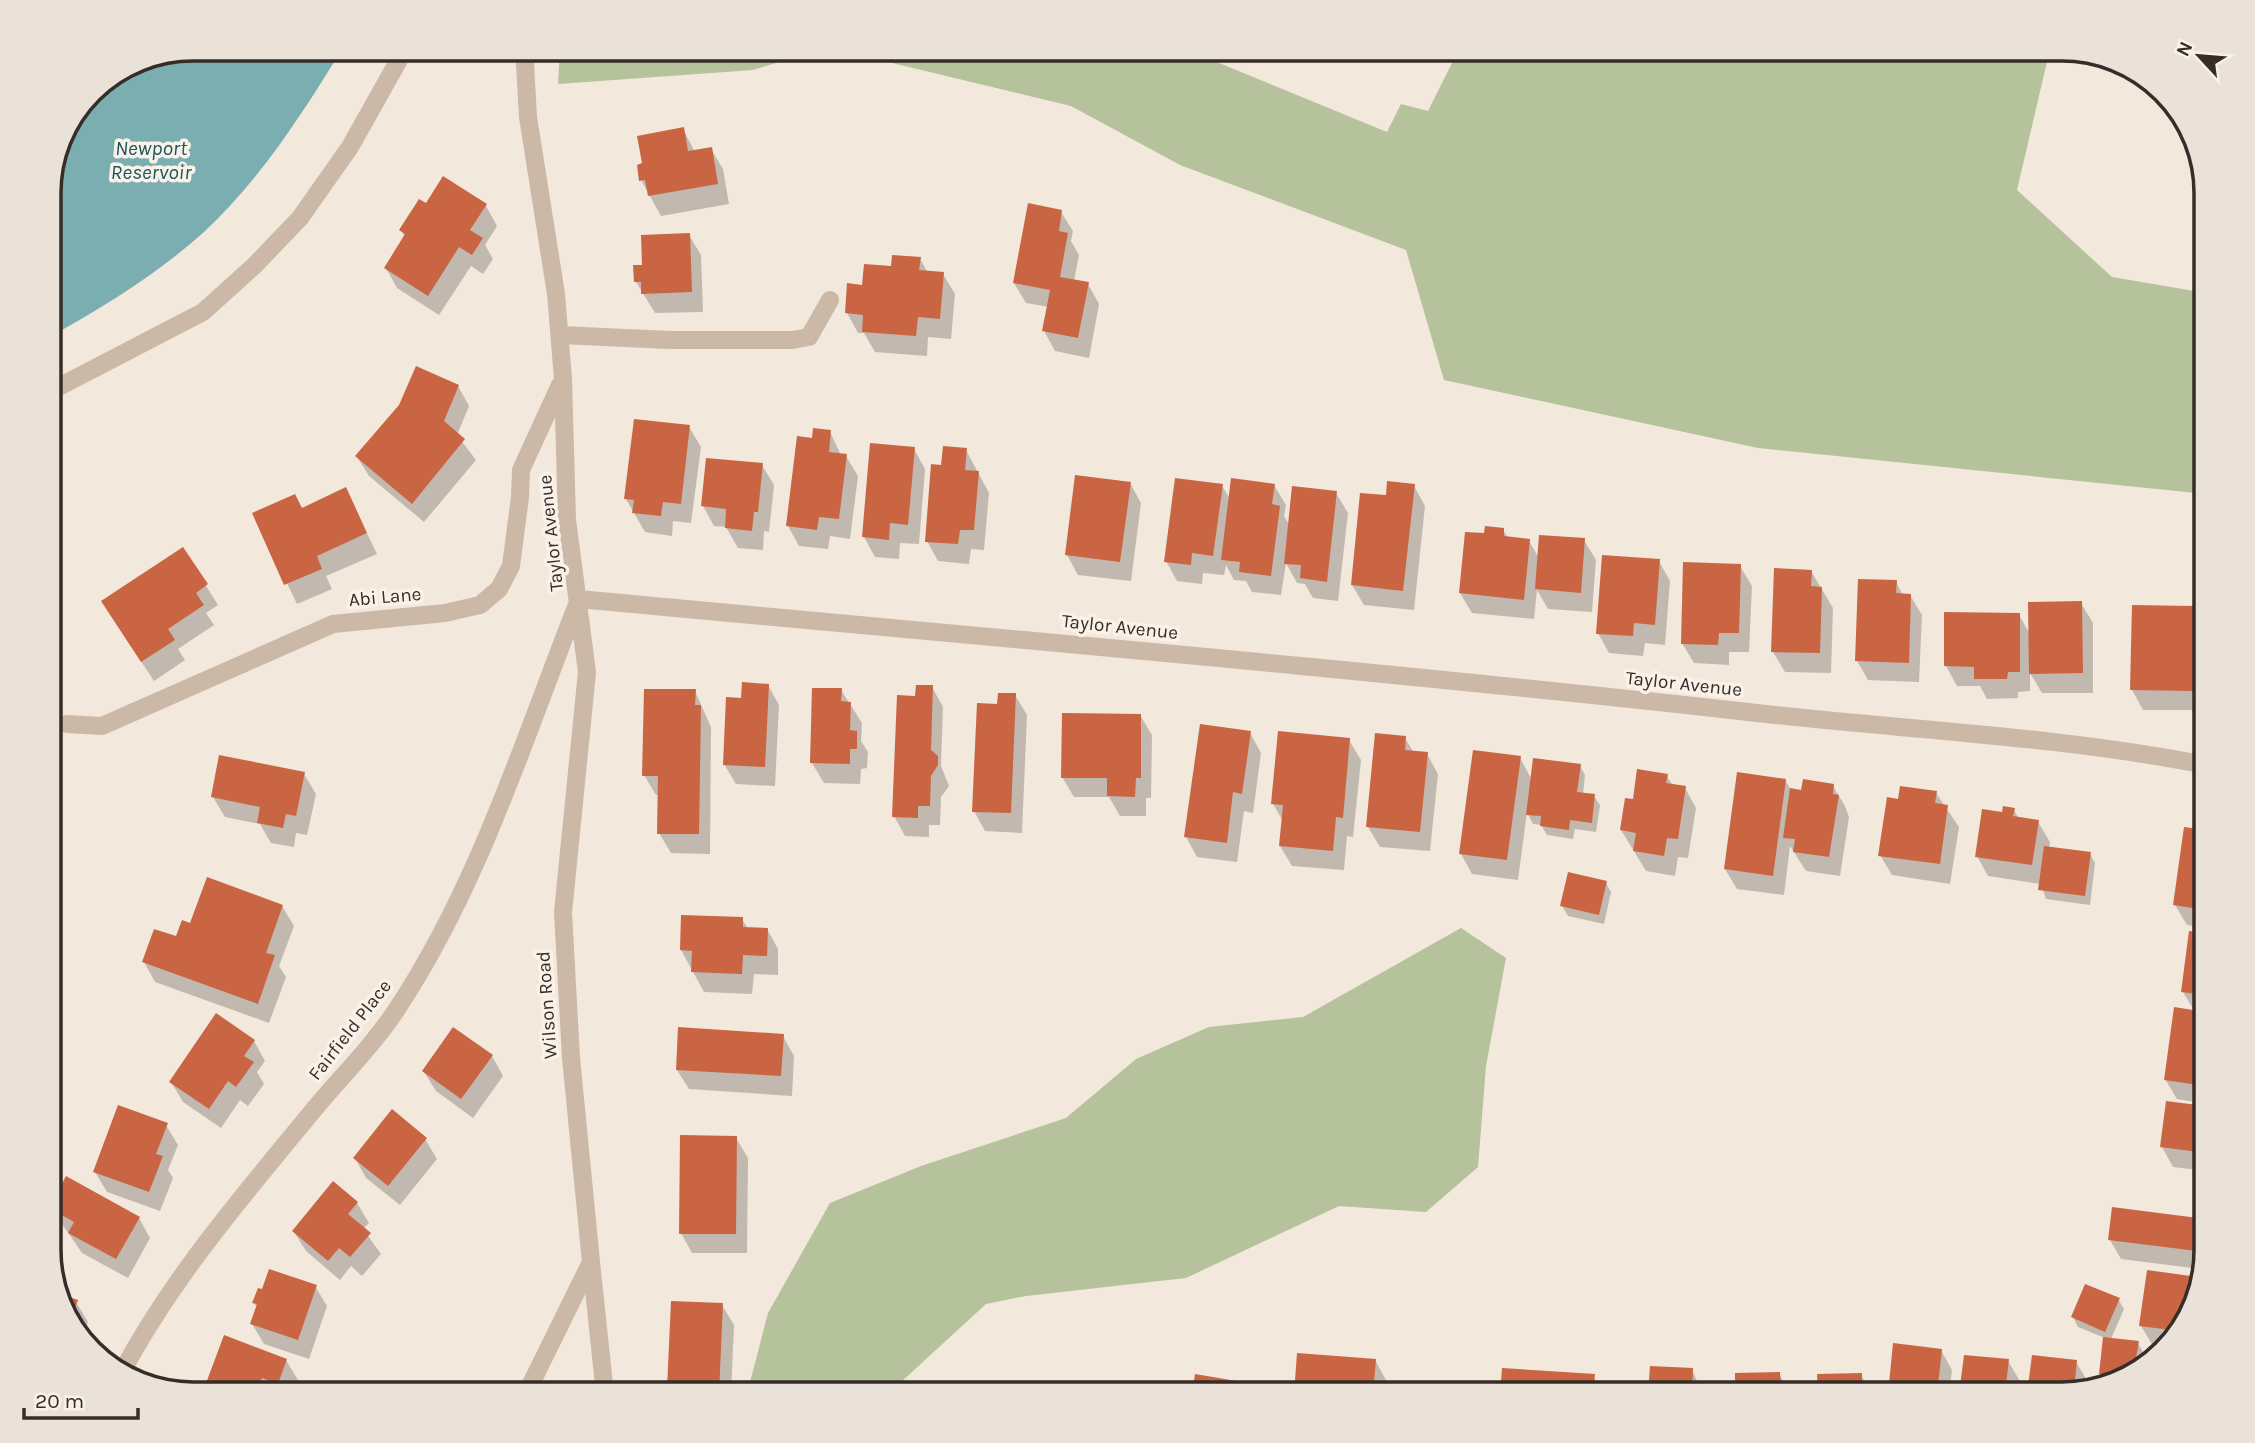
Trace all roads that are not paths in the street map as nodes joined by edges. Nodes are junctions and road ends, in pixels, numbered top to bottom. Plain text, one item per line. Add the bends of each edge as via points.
1 (398, 62) edge
2 (525, 62) edge
3 (830, 300) dead end
4 (560, 335) junction
5 (563, 379) junction
6 (62, 385) edge
7 (579, 599) junction
8 (67, 724) dead end
9 (2194, 763) edge
10 (590, 1262) junction
11 (127, 1363) edge
12 (532, 1382) edge
13 (604, 1382) edge

1 - 6 street via 350,147 300,218 254,266 203,312
2 - 4 street, Taylor Avenue via 528,117
3 - 4 street via 809,337 792,340
4 - 5 street, Taylor Avenue
5 - 7 street, Taylor Avenue via 568,520
5 - 8 street, Abi Lane via 521,470 511,566 499,589 480,605 333,624 102,726
7 - 9 street, Taylor Avenue via 2018,737
7 - 10 street, Wilson Road via 587,672 563,912
7 - 11 street, Fairfield Place via 478,855 438,942 396,1011 180,1280
10 - 12 street
10 - 13 street, Wilson Road

